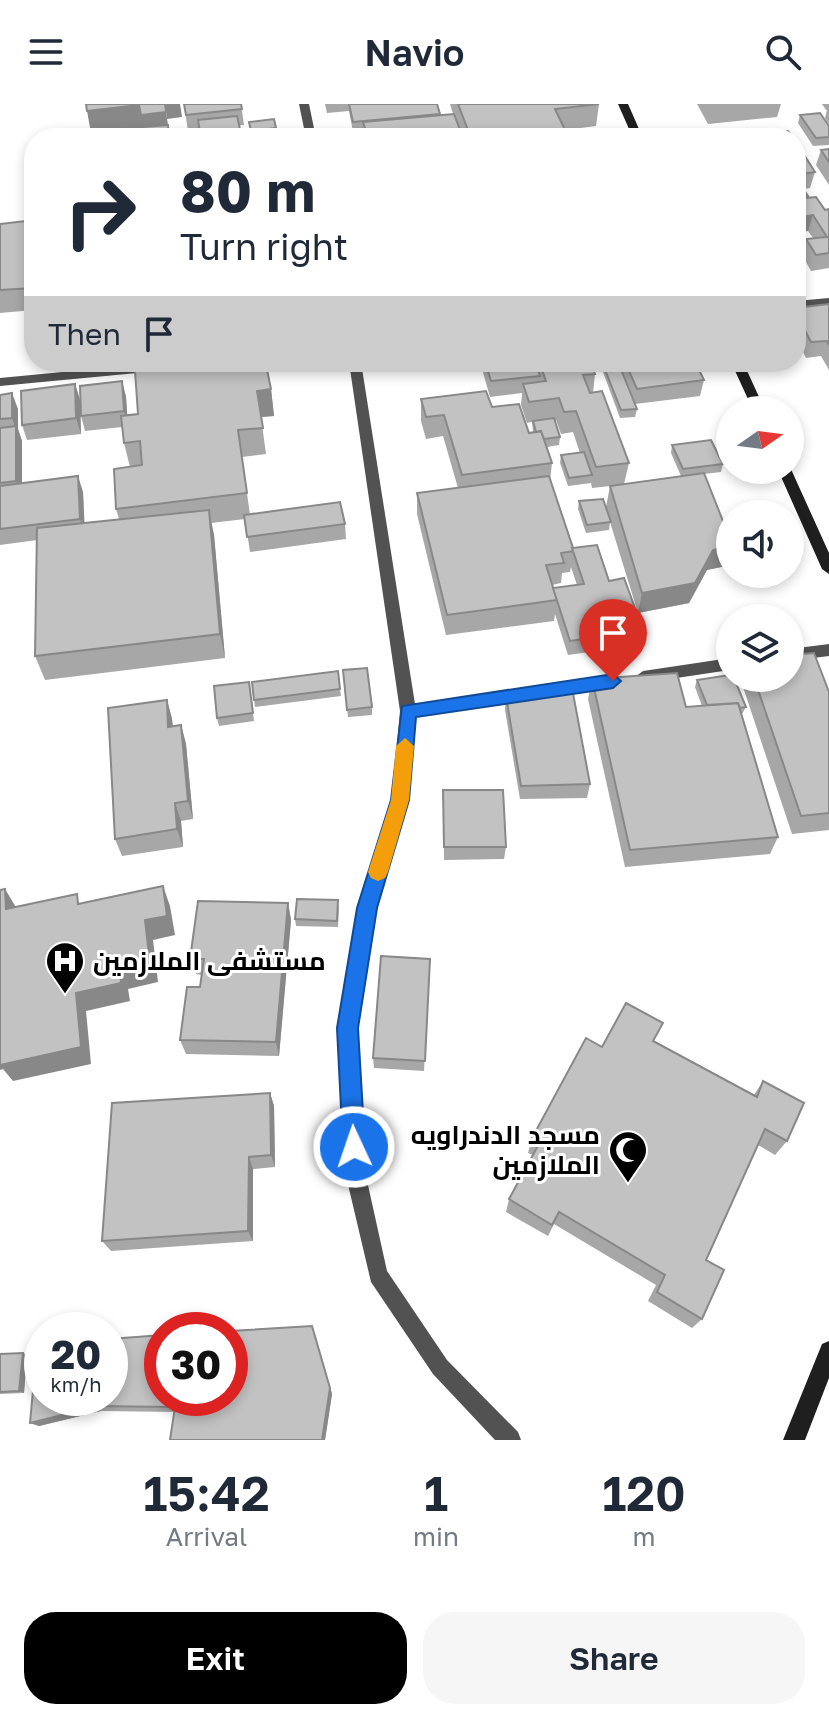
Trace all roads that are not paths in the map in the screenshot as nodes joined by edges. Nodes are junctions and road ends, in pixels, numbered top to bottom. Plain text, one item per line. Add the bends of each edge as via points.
1 (304, 104) edge
2 (623, 104) edge
3 (309, 128) edge
4 (634, 128) edge
5 (829, 302) edge
6 (806, 304) edge
7 (106, 372) edge
8 (357, 372) edge
9 (742, 372) edge
10 (0, 382) edge
11 (753, 396) edge
12 (791, 484) edge
13 (829, 569) edge
14 (829, 650) edge
15 (804, 653) edge
16 (716, 666) edge
17 (408, 711) junction
18 (829, 1351) edge
19 (510, 1440) edge
20 (794, 1440) edge

1 - 3 street
2 - 4 street
5 - 6 street
7 - 10 street
8 - 17 street
9 - 11 street
12 - 13 street
14 - 15 street
16 - 17 street
17 - 19 street via 400,800 367,908 347,1028 356,1176 378,1275 440,1367
18 - 20 street

